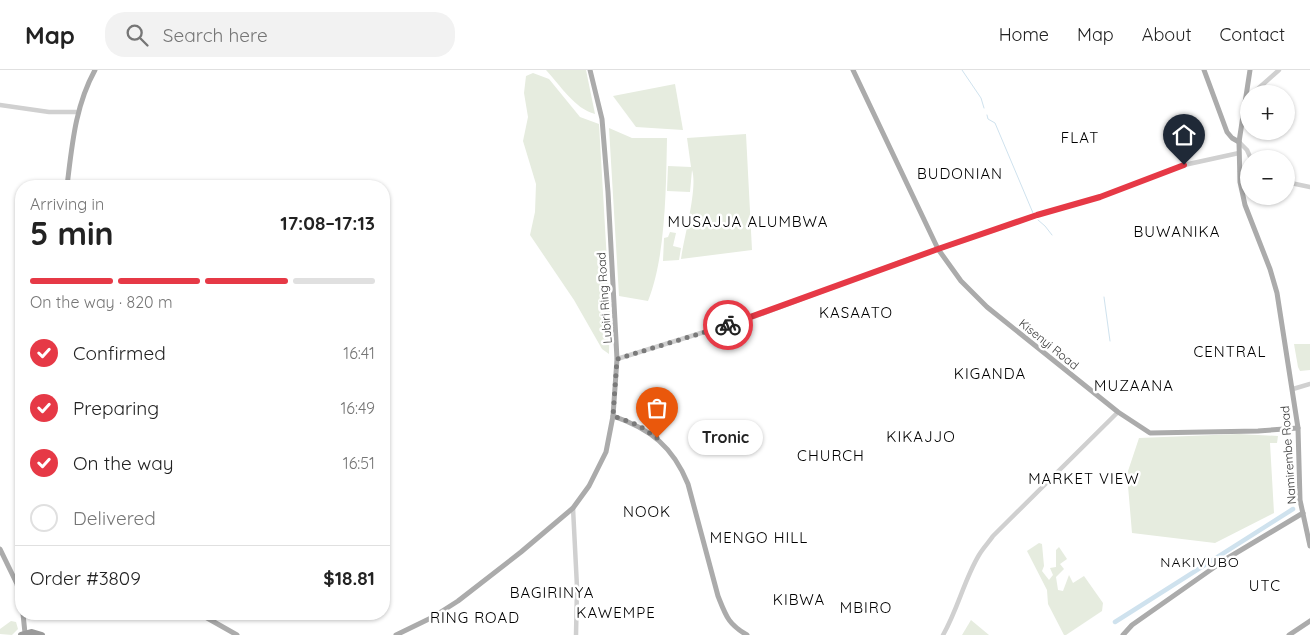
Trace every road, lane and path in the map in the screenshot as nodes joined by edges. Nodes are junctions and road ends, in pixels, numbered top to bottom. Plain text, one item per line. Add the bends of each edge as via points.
1 (95, 70) edge
2 (590, 70) edge
3 (853, 70) edge
4 (1204, 70) edge
5 (1250, 70) edge
6 (1280, 70) edge
7 (1248, 85) edge
8 (1262, 85) edge
9 (0, 104) edge
10 (78, 112) junction
11 (1240, 137) edge
12 (1239, 142) junction
13 (1247, 150) edge
14 (1239, 153) junction
15 (1240, 172) edge
16 (68, 180) edge
17 (1295, 184) edge
18 (1310, 187) edge
19 (1245, 205) edge
20 (938, 249) junction
21 (617, 359) junction
22 (1310, 384) edge
23 (1293, 390) junction
24 (1118, 412) junction
25 (613, 416) junction
26 (1298, 428) junction
27 (573, 508) junction
28 (1303, 513) junction
29 (1310, 546) edge
30 (0, 549) edge
31 (15, 580) edge
32 (24, 620) edge
33 (211, 620) edge
34 (1310, 621) edge
35 (26, 633) edge
36 (42, 635) edge
37 (237, 635) edge
38 (396, 635) edge
39 (576, 635) edge
40 (746, 635) edge
41 (943, 635) edge
42 (1123, 635) edge
43 (1289, 635) edge

1 - 10 main road
2 - 21 main road, Lubiri Ring Road via 602,119
3 - 20 main road, Kisenyi Road
4 - 12 main road via 1227,132
5 - 7 main road, Namirembe Road
6 - 8 street
9 - 10 street via 49,112
10 - 16 main road
11 - 12 main road, Namirembe Road
12 - 13 street
12 - 14 main road, Namirembe Road
14 - 15 main road, Namirembe Road
14 - 20 street via 1184,165 1100,197
17 - 18 street
19 - 23 main road, Namirembe Road via 1277,293
20 - 21 street via 756,316
20 - 24 main road, Kisenyi Road via 977,298
21 - 25 main road, Lubiri Ring Road
22 - 23 street
23 - 26 main road, Namirembe Road
24 - 26 main road, Kisenyi Road via 1151,434
24 - 41 street via 984,548
25 - 27 main road, Lubiri Ring Road via 603,458
25 - 40 main road via 638,425 657,438 682,469 718,596 733,627
26 - 28 main road, Namirembe Road
27 - 38 main road, Lubiri Ring Road via 458,602
27 - 39 street
28 - 29 main road, Namirembe Road
28 - 42 main road via 1226,558 1132,624
30 - 31 main road
32 - 35 main road
33 - 37 main road
34 - 43 main road
35 - 36 highway

